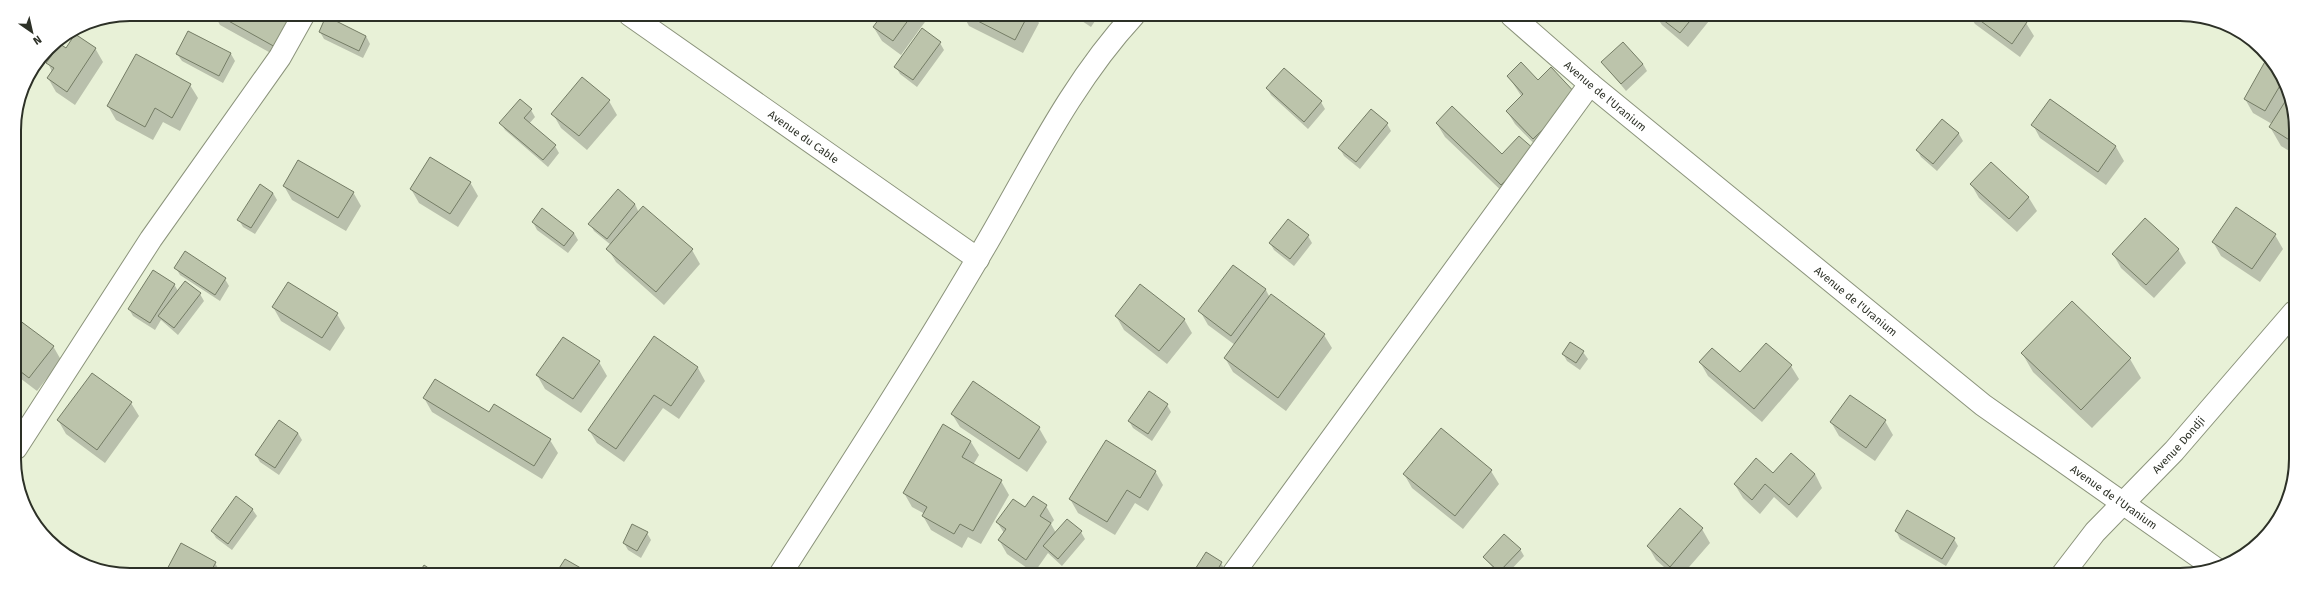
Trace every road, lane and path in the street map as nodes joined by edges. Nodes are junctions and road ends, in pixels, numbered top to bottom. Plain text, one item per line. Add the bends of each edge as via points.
1 (300, 21) edge
2 (639, 21) edge
3 (1129, 21) edge
4 (1518, 21) edge
5 (1590, 84) junction
6 (978, 259) junction
7 (2289, 318) edge
8 (21, 440) edge
9 (2123, 503) junction
10 (2209, 564) edge
11 (784, 568) edge
12 (1237, 568) edge
13 (2067, 568) edge

1 - 8 street via 280,57 151,239
2 - 6 street, Avenue du Cable
3 - 6 street via 1078,84
4 - 5 street, Avenue de l'Uranium
5 - 9 street, Avenue de l'Uranium via 1983,405
5 - 12 street
6 - 11 street
7 - 9 street, Avenue Dondji via 2174,451
9 - 10 street, Avenue de l'Uranium
9 - 13 street, Avenue Dondji via 2095,532

